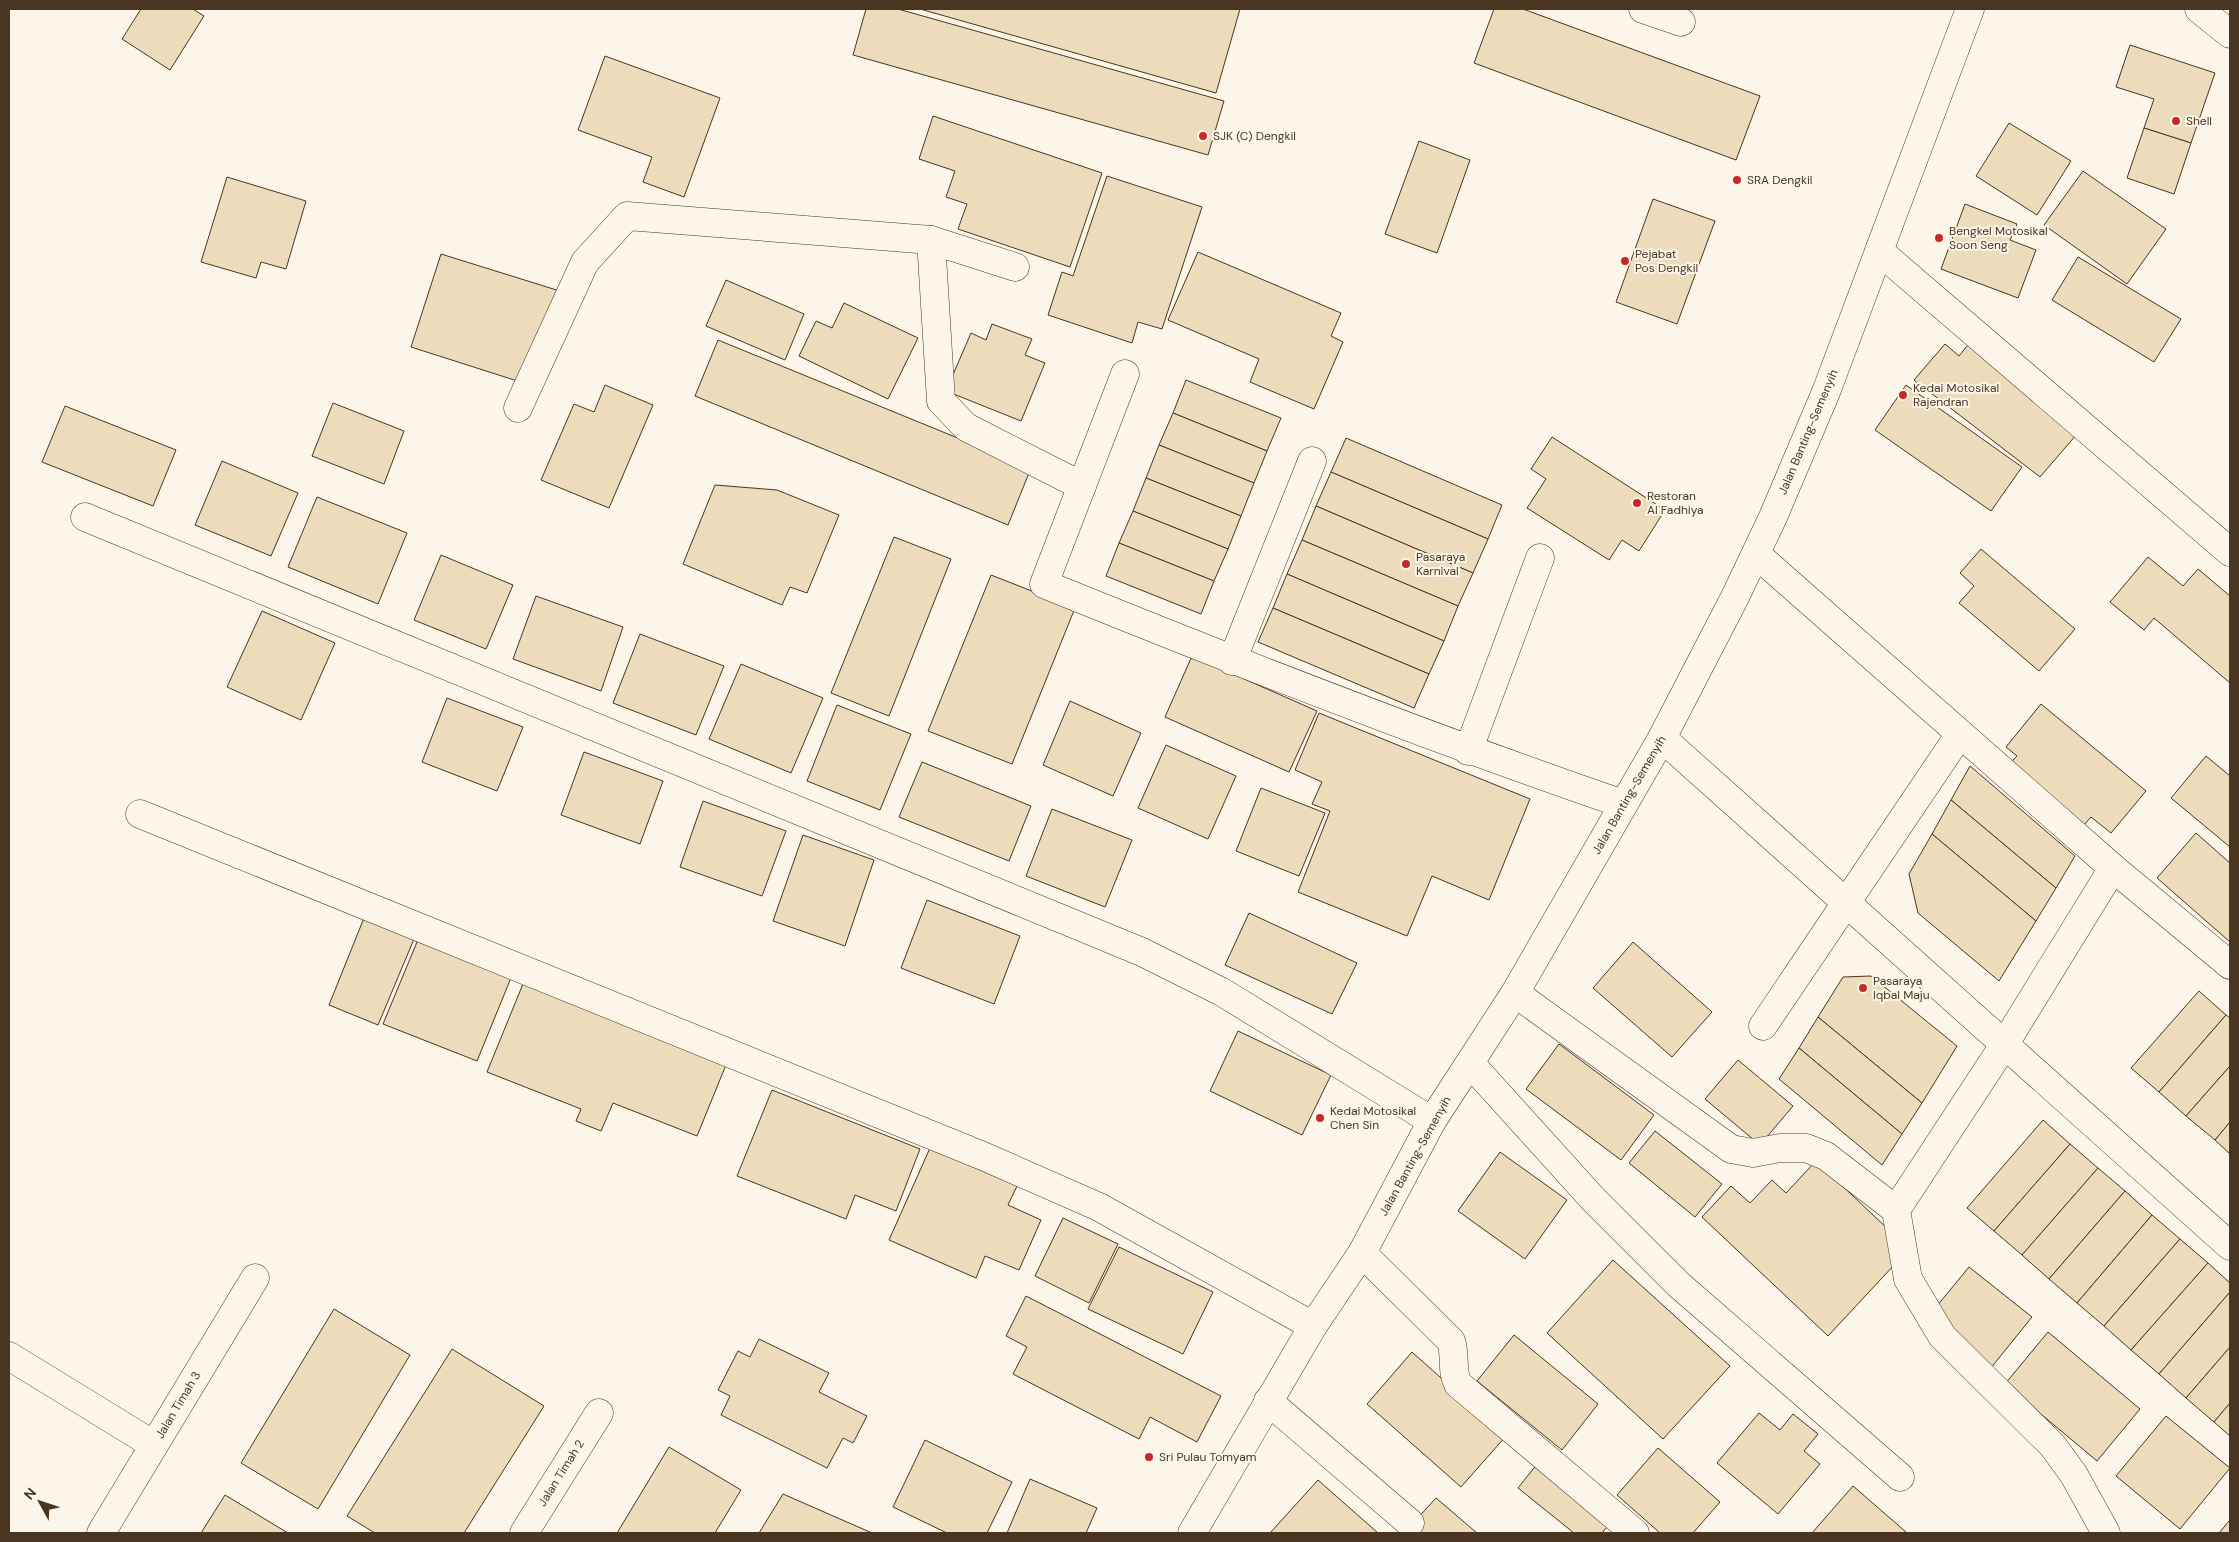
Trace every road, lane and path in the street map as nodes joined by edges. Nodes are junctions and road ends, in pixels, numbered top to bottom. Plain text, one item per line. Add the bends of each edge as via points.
1 (1643, 9) edge
2 (1970, 9) edge
3 (2199, 9) edge
4 (1682, 22) dead end
5 (2230, 34) edge
6 (931, 240) junction
7 (1879, 251) junction
8 (1015, 267) dead end
9 (1126, 374) dead end
10 (518, 408) dead end
11 (1312, 461) dead end
12 (1082, 486) junction
13 (85, 517) dead end
14 (2230, 552) edge
15 (1756, 554) junction
16 (1540, 558) dead end
17 (1232, 660) junction
18 (1960, 734) junction
19 (1662, 738) junction
20 (1468, 751) junction
21 (1623, 804) junction
22 (140, 814) dead end
23 (2113, 868) junction
24 (1846, 904) junction
25 (2230, 965) edge
26 (1515, 993) junction
27 (1763, 1026) dead end
28 (2004, 1045) junction
29 (1470, 1063) junction
30 (1432, 1122) junction
31 (1896, 1210) junction
32 (2230, 1246) edge
33 (1362, 1253) junction
34 (255, 1278) dead end
35 (1313, 1326) junction
36 (9, 1356) edge
37 (1268, 1401) junction
38 (598, 1413) dead end
39 (154, 1444) junction
40 (1900, 1477) dead end
41 (1410, 1523) dead end
42 (101, 1533) edge
43 (524, 1533) edge
44 (1192, 1533) edge
45 (1635, 1533) edge
46 (2106, 1533) edge

1 - 4 street
2 - 7 street, Jalan Banting-Semenyih
3 - 5 street
6 - 8 street
6 - 10 street via 627,216 585,262
6 - 12 street via 941,401 966,427
7 - 14 street
7 - 15 street, Jalan Banting-Semenyih via 1826,392
9 - 12 street
11 - 17 street
12 - 17 street via 1044,584
13 - 30 street via 1142,952 1222,992
15 - 18 street
15 - 19 street, Jalan Banting-Semenyih
16 - 20 street
17 - 20 street
18 - 23 street
18 - 24 street
19 - 21 street, Jalan Banting-Semenyih
19 - 24 street
20 - 21 street
21 - 26 street, Jalan Banting-Semenyih
22 - 35 street via 1090,1203
23 - 25 street
23 - 28 street
24 - 27 street
24 - 28 street
26 - 29 street, Jalan Banting-Semenyih
26 - 31 street via 1731,1149 1753,1153 1806,1148 1826,1156
28 - 31 street
28 - 32 street
29 - 30 street, Jalan Banting-Semenyih
29 - 40 street via 1593,1199 1678,1284
30 - 33 street, Jalan Banting-Semenyih
31 - 46 street via 1908,1279 1942,1336 2052,1446 2074,1475
33 - 35 street, Jalan Banting-Semenyih
33 - 45 street via 1451,1341 1455,1351 1454,1376 1458,1384
34 - 39 street, Jalan Timah 3
35 - 37 street, Jalan Banting-Semenyih
36 - 39 street
37 - 41 street
37 - 44 street, Jalan Banting-Semenyih
38 - 43 street, Jalan Timah 2
39 - 42 street, Jalan Timah 3

